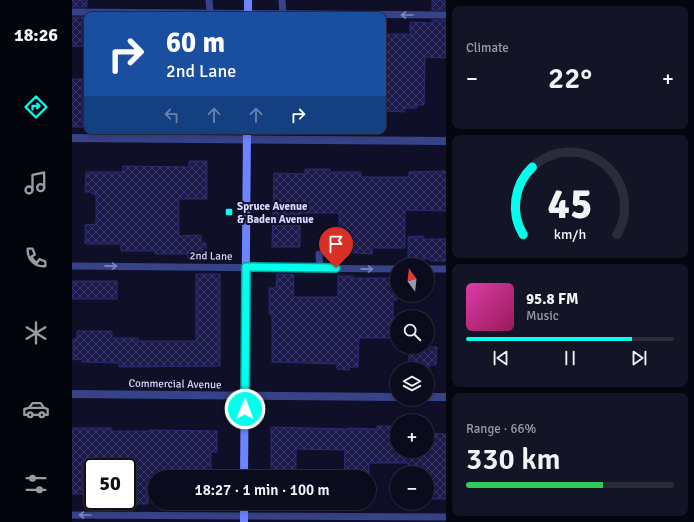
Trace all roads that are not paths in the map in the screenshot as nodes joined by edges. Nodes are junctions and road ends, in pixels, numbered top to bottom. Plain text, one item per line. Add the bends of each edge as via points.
1 (209, 0) edge
2 (248, 0) edge
3 (282, 0) edge
4 (72, 12) edge
5 (84, 12) edge
6 (210, 12) edge
7 (248, 12) edge
8 (283, 12) edge
9 (386, 15) edge
10 (446, 15) edge
11 (197, 135) edge
12 (247, 135) edge
13 (72, 138) edge
14 (446, 141) edge
15 (319, 254) dead end
16 (72, 266) edge
17 (246, 267) junction
18 (320, 268) junction
19 (390, 269) edge
20 (434, 269) edge
21 (446, 269) edge
22 (72, 394) edge
23 (245, 395) junction
24 (390, 397) edge
25 (434, 397) edge
26 (446, 397) edge
27 (244, 470) edge
28 (72, 515) edge
29 (446, 517) edge
30 (244, 519) edge

1 - 6 lane
2 - 7 main road
3 - 8 lane
4 - 5 lane
10 -> 9 lane
11 - 12 street
11 - 13 street
12 - 14 street
12 - 17 main road
15 - 18 lane
16 -> 17 lane, 2nd Lane
17 - 18 lane, 2nd Lane
17 - 23 main road
18 -> 19 lane, 2nd Lane
20 - 21 lane
22 - 23 street, Commercial Avenue
23 - 24 street, Commercial Avenue
23 - 27 main road
25 - 26 street
30 -> 28 lane
29 - 30 lane

